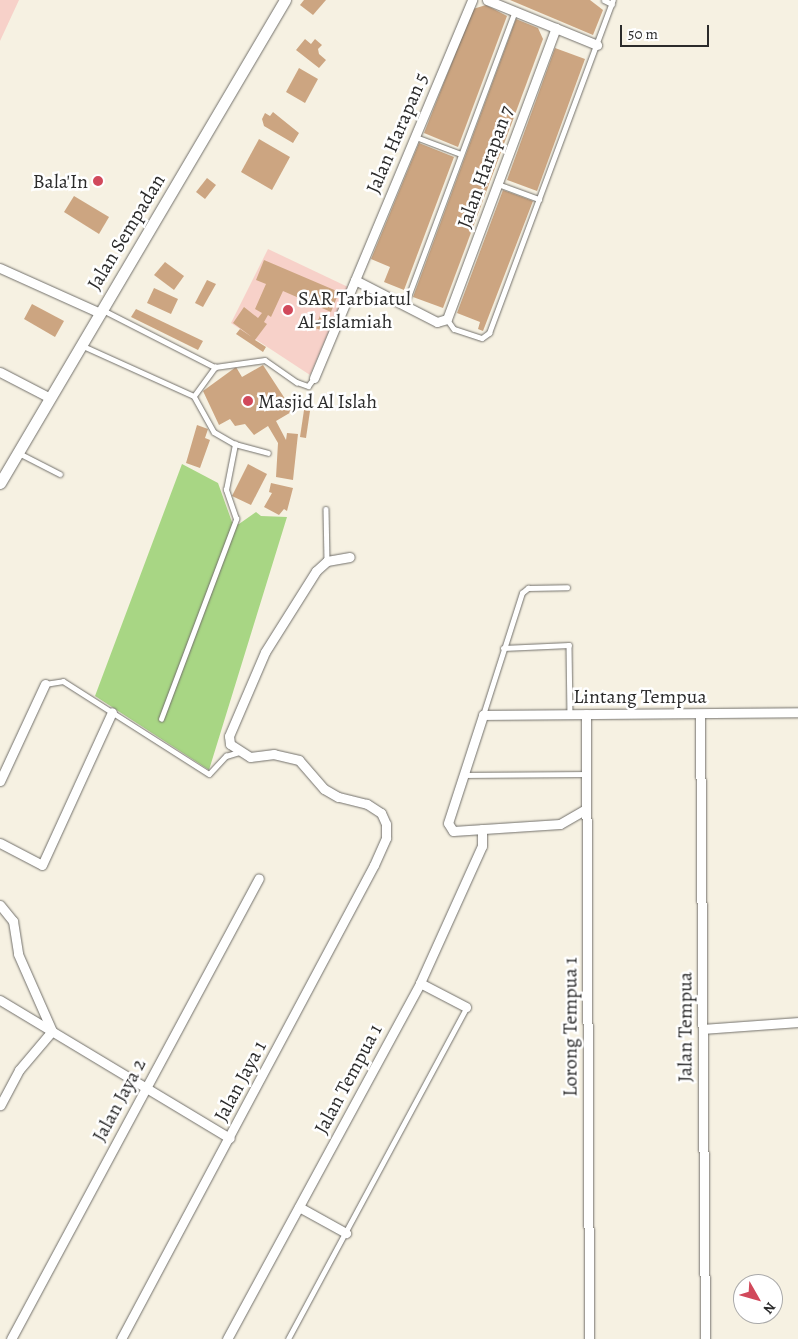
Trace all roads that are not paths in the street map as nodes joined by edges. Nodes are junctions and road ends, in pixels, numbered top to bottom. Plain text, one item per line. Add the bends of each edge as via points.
1 (285, 0) edge
2 (472, 0) edge
3 (487, 0) edge
4 (604, 0) edge
5 (613, 2) edge
6 (515, 11) junction
7 (556, 28) junction
8 (596, 45) junction
9 (415, 137) junction
10 (461, 154) junction
11 (498, 184) junction
12 (539, 200) junction
13 (0, 268) edge
14 (355, 280) junction
15 (405, 306) junction
16 (101, 311) junction
17 (447, 319) junction
18 (81, 345) junction
19 (215, 368) junction
20 (0, 372) edge
21 (314, 378) joint
22 (194, 396) junction
23 (50, 398) junction
24 (235, 444) junction
25 (18, 452) junction
26 (268, 453) dead end
27 (60, 474) dead end
28 (0, 483) edge
29 (326, 509) dead end
30 (350, 557) dead end
31 (327, 561) junction
32 (567, 587) dead end
33 (503, 648) junction
34 (45, 684) joint
35 (112, 712) junction
36 (798, 712) edge
37 (483, 714) junction
38 (570, 714) junction
39 (586, 714) junction
40 (700, 714) junction
41 (161, 719) dead end
42 (239, 752) junction
43 (586, 774) junction
44 (464, 775) junction
45 (0, 781) edge
46 (586, 809) junction
47 (482, 829) junction
48 (0, 843) edge
49 (259, 878) dead end
50 (0, 905) edge
51 (420, 983) junction
52 (0, 1000) edge
53 (466, 1007) joint
54 (798, 1022) edge
55 (703, 1029) junction
56 (52, 1031) junction
57 (145, 1088) junction
58 (0, 1105) edge
59 (230, 1138) junction
60 (299, 1207) junction
61 (346, 1233) junction
62 (11, 1339) edge
63 (121, 1339) edge
64 (227, 1339) edge
65 (288, 1339) edge
66 (589, 1339) edge
67 (705, 1339) edge

1 - 16 street, Jalan Sempadan
2 - 9 street, Jalan Harapan 5
3 - 6 street
4 - 5 lane
5 - 8 lane
6 - 7 street
6 - 10 lane
7 - 8 street
7 - 11 street, Jalan Harapan 7
8 - 12 lane
9 - 10 lane
9 - 14 street, Jalan Harapan 5
10 - 15 lane
11 - 12 lane
11 - 17 street, Jalan Harapan 7
12 - 17 lane via 489,333 482,338 454,329
13 - 16 street
14 - 15 street
14 - 21 street, Jalan Harapan 5
15 - 17 street via 437,322
16 - 18 street, Jalan Sempadan
16 - 19 lane
18 - 22 lane
18 - 23 street, Jalan Sempadan
19 - 21 lane via 265,360 297,382 308,386
19 - 22 lane
20 - 23 street
22 - 24 lane via 214,432
23 - 25 street, Jalan Sempadan
24 - 26 lane
24 - 41 lane via 226,490 236,519
25 - 27 lane
25 - 28 street, Jalan Sempadan
29 - 31 lane
30 - 31 street
31 - 42 street via 316,571 265,652 230,736 230,744
32 - 33 lane via 524,590
33 - 37 lane
33 - 38 lane via 569,645
34 - 35 lane via 63,681
34 - 45 street
35 - 42 lane via 209,774 226,756
35 - 48 street via 42,865
36 - 40 street, Lintang Tempua
37 - 38 street, Lintang Tempua
37 - 44 street
38 - 39 street, Lintang Tempua
39 - 40 street, Lintang Tempua
39 - 43 street, Lorong Tempua 1
40 - 55 street, Jalan Tempua
42 - 59 street, Jalan Jaya 1 via 250,757 274,754 299,760 324,789 338,797 367,804 381,813 386,824 386,838
43 - 44 lane
43 - 46 street, Lorong Tempua 1
44 - 47 street via 448,823 453,831
46 - 47 street via 560,824
46 - 66 street, Lorong Tempua 1
47 - 51 street, Jalan Tempua 1 via 482,846
49 - 57 street, Jalan Jaya 2
50 - 56 street via 13,921 18,954
51 - 53 street
51 - 60 street, Jalan Tempua 1
52 - 56 street
53 - 61 lane
54 - 55 street
55 - 67 street, Jalan Tempua
56 - 57 street
56 - 58 street via 19,1070
57 - 59 street
57 - 62 street, Jalan Jaya 2
59 - 63 street, Jalan Jaya 1
60 - 61 street
60 - 64 street, Jalan Tempua 1
61 - 65 lane

